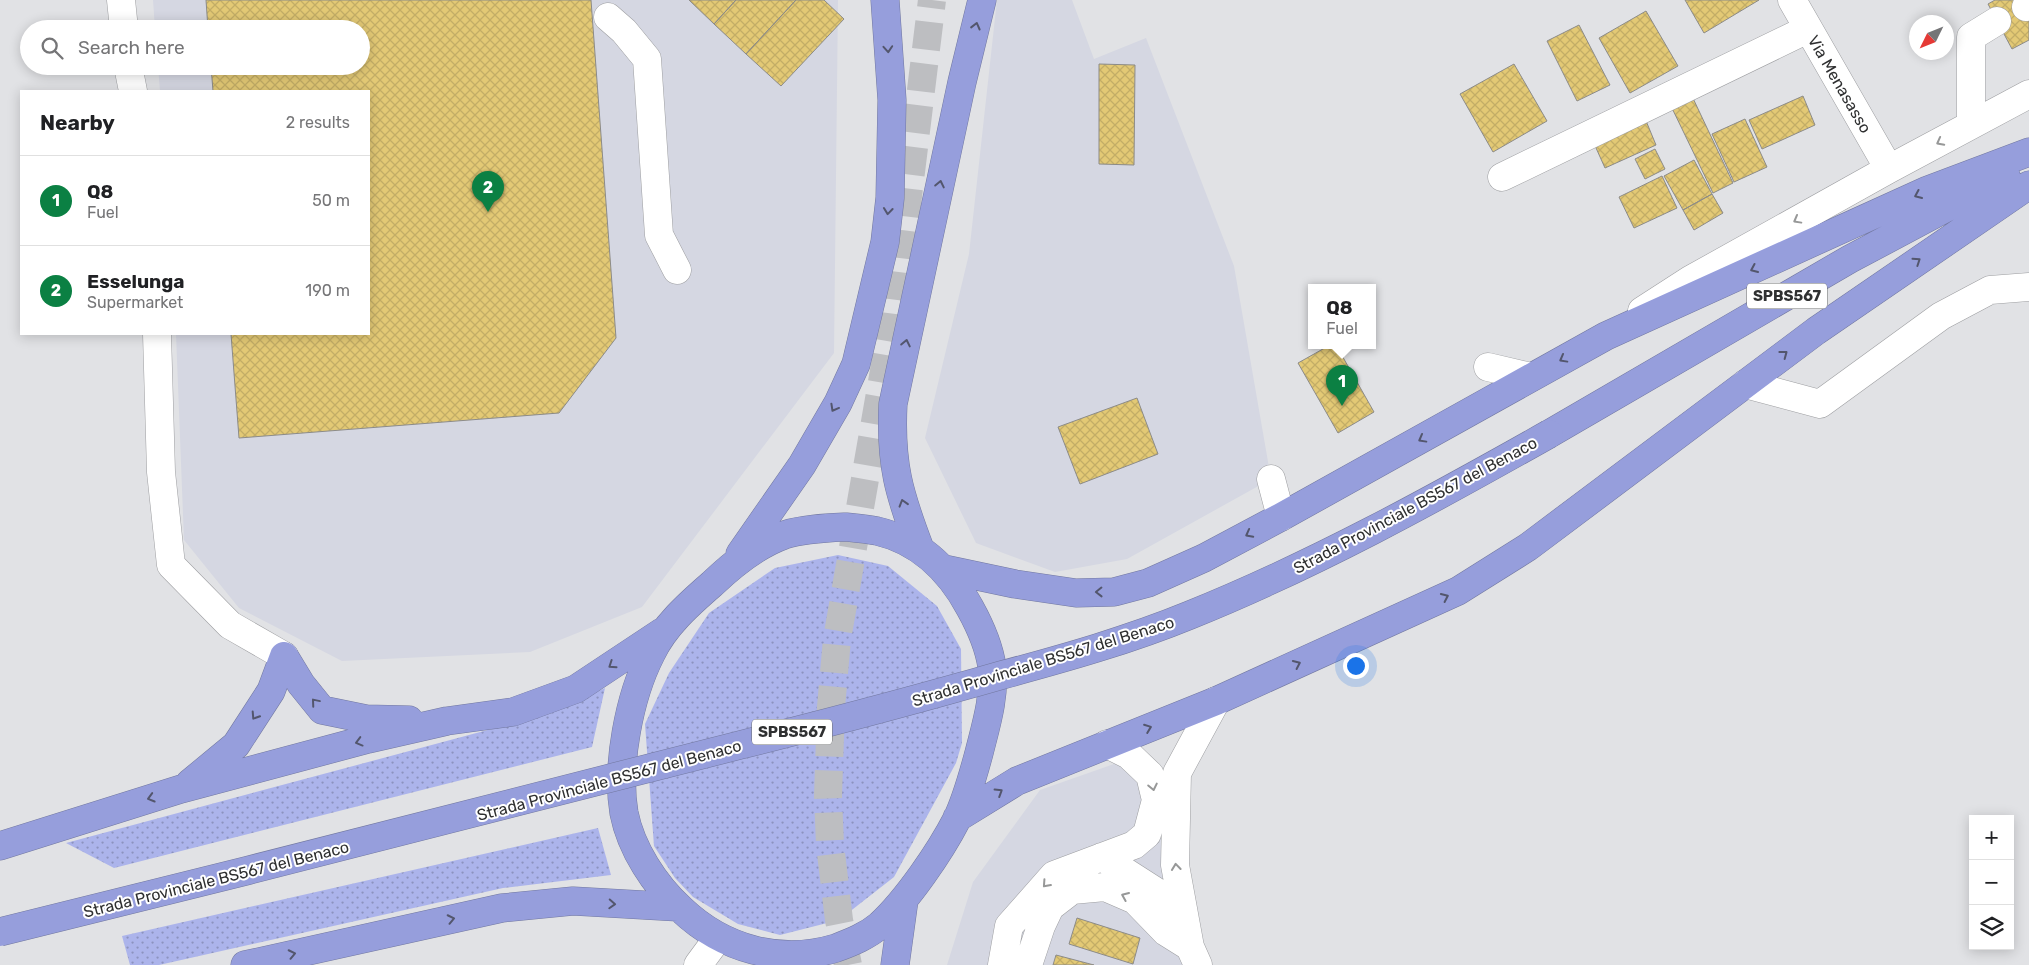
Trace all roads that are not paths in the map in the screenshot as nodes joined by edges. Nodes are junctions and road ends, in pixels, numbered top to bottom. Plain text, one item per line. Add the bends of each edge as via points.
1 (121, 0) edge
2 (885, 0) edge
3 (982, 0) edge
4 (1792, 0) edge
5 (608, 18) dead end
6 (123, 20) edge
7 (1997, 21) dead end
8 (1808, 29) junction
9 (130, 75) edge
10 (133, 90) edge
11 (2029, 94) edge
12 (1970, 125) junction
13 (2029, 152) edge
14 (2029, 164) edge
15 (1888, 169) junction
16 (1502, 177) dead end
17 (2029, 185) edge
18 (677, 270) dead end
19 (2029, 287) edge
20 (157, 335) edge
21 (1606, 336) junction
22 (1488, 367) dead end
23 (1531, 377) junction
24 (1745, 384) junction
25 (1271, 479) dead end
26 (1281, 517) junction
27 (920, 549) junction
28 (734, 562) junction
29 (944, 569) junction
30 (667, 628) junction
31 (284, 656) junction
32 (1216, 701) junction
33 (447, 720) junction
34 (1107, 744) junction
35 (181, 790) junction
36 (957, 818) junction
37 (0, 846) edge
38 (1102, 857) junction
39 (904, 900) junction
40 (678, 907) junction
41 (1183, 909) junction
42 (0, 932) edge
43 (718, 938) junction
44 (1194, 956) edge
45 (758, 959) edge
46 (245, 965) edge
47 (698, 965) edge
48 (895, 965) edge
49 (1002, 965) edge
50 (1028, 965) edge

1 - 6 street
2 -> 28 highway via 892,100 890,198 885,242 856,364 802,464
27 -> 3 highway via 904,508 894,465 891,436 893,404
4 - 8 street, Via Menasasso
5 - 18 street via 624,31 647,59 659,235
7 - 12 street via 1971,37
8 - 15 street, Via Menasasso
8 - 16 street
9 - 10 street
11 - 12 street
12 -> 15 street
13 -> 21 highway via 1928,190
14 - 42 highway, Strada Provinciale BS567 del Benaco / SPBS567, bridge via 1850,259 1406,513 1255,588 1188,616 1132,636 908,702
15 -> 21 street via 1690,280
24 -> 17 highway via 1816,331
19 - 24 street via 1990,290 1941,316 1820,404
20 - 31 street via 161,472 171,565 230,625
21 -> 23 highway
22 - 23 street
23 -> 26 highway
32 -> 24 highway via 1458,590 1528,547
25 - 26 street
26 -> 29 highway via 1196,562 1114,592 1076,593
27 - 28 highway via 878,531 846,527 786,534
27 - 29 highway
28 - 30 highway
29 - 36 highway via 977,621 992,668 988,724
30 -> 33 highway via 576,689 513,712
30 - 40 highway via 651,654 636,690 628,722 623,791 624,814 634,844 656,882
33 -> 31 highway via 366,718 322,710 300,684
31 -> 35 highway via 271,691 236,745
34 -> 32 highway
41 -> 32 street via 1175,865 1177,773
33 -> 35 highway
36 -> 34 highway via 1017,781
34 -> 38 street via 1128,756 1150,775 1156,800 1147,834 1134,845
35 -> 37 highway
36 - 39 highway
38 - 41 street
38 -> 49 street via 1054,874 1009,926
39 - 45 highway via 878,926 856,941 805,956
39 - 48 highway
40 - 43 highway
46 -> 40 highway via 502,908 573,901
41 - 44 street
43 - 45 highway
43 - 47 street
44 -> 50 street via 1135,900 1104,887 1072,890 1050,907

